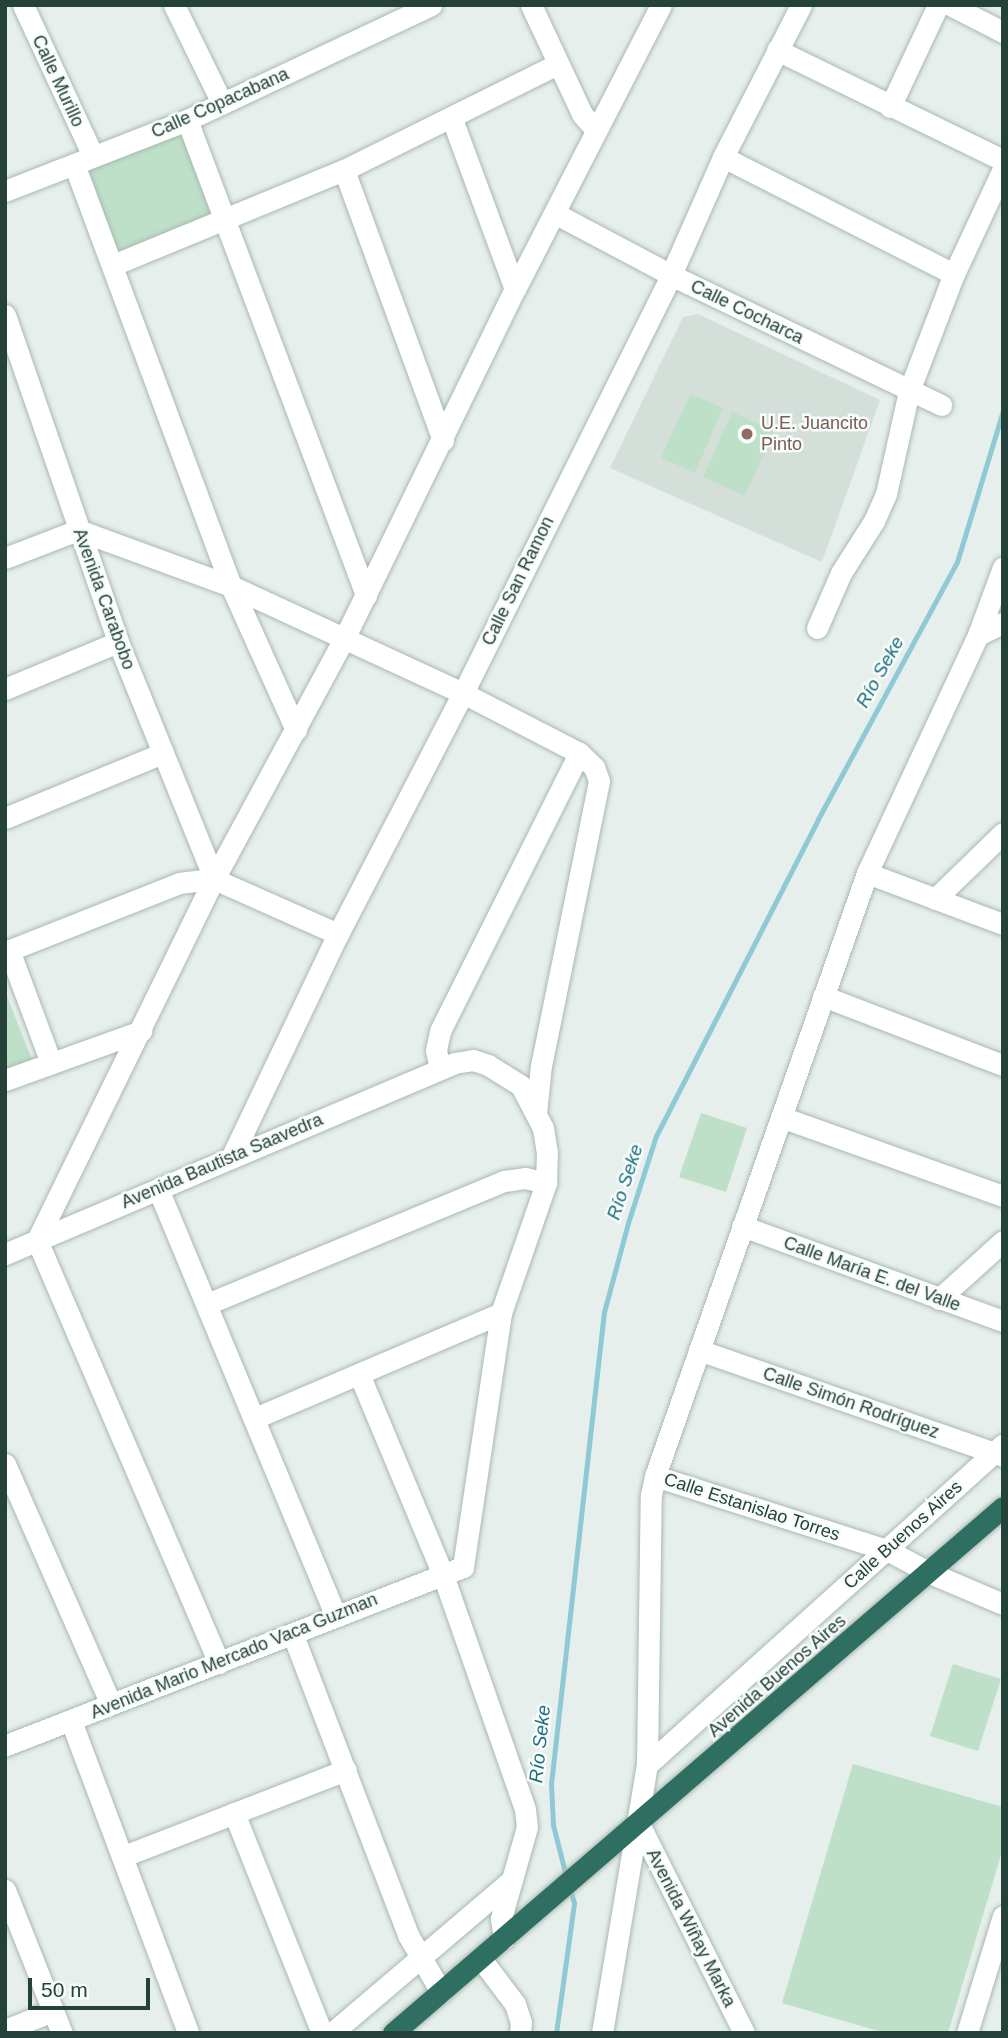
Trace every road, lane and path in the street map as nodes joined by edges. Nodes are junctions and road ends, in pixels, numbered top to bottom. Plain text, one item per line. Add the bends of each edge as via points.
1 (23, 5) edge
2 (174, 5) edge
3 (430, 5) edge
4 (531, 5) edge
5 (661, 5) edge
6 (801, 5) edge
7 (938, 5) edge
8 (950, 5) edge
9 (1003, 32) edge
10 (778, 50) junction
11 (558, 64) junction
12 (222, 103) junction
13 (890, 107) junction
14 (452, 119) junction
15 (187, 120) junction
16 (596, 130) junction
17 (723, 157) junction
18 (84, 160) junction
19 (1003, 160) edge
20 (1003, 169) edge
21 (344, 170) junction
22 (5, 191) edge
23 (556, 214) junction
24 (226, 221) junction
25 (113, 265) junction
26 (954, 274) junction
27 (671, 275) junction
28 (516, 289) junction
29 (5, 315) edge
30 (909, 391) junction
31 (941, 405) dead end
32 (443, 440) junction
33 (78, 530) junction
34 (5, 558) edge
35 (1003, 567) edge
36 (231, 586) junction
37 (366, 595) junction
38 (1003, 623) edge
39 (817, 628) dead end
40 (978, 635) junction
41 (344, 639) junction
42 (118, 642) junction
43 (5, 689) edge
44 (463, 693) junction
45 (296, 730) junction
46 (163, 752) junction
47 (579, 753) junction
48 (5, 818) edge
49 (1003, 833) edge
50 (867, 873) junction
51 (214, 879) junction
52 (935, 899) junction
53 (1003, 924) edge
54 (338, 934) junction
55 (7, 951) edge
56 (823, 996) junction
57 (141, 1031) junction
58 (51, 1063) junction
59 (1003, 1065) edge
60 (440, 1068) junction
61 (5, 1080) edge
62 (536, 1113) junction
63 (781, 1117) junction
64 (232, 1156) junction
65 (546, 1183) junction
66 (158, 1189) junction
67 (1003, 1196) edge
68 (742, 1226) junction
69 (37, 1240) junction
70 (1003, 1241) edge
71 (5, 1254) edge
72 (939, 1299) junction
73 (207, 1304) junction
74 (501, 1313) junction
75 (1003, 1321) edge
76 (699, 1350) junction
77 (359, 1374) junction
78 (255, 1418) junction
79 (999, 1451) edge
80 (5, 1464) edge
81 (655, 1476) junction
82 (1003, 1507) edge
83 (15, 1513) edge
84 (887, 1550) junction
85 (930, 1573) junction
86 (443, 1575) junction
87 (1003, 1604) edge
88 (336, 1616) junction
89 (293, 1635) junction
90 (219, 1663) junction
91 (111, 1704) junction
92 (71, 1721) junction
93 (5, 1746) edge
94 (647, 1765) junction
95 (346, 1770) junction
96 (234, 1813) junction
97 (639, 1824) junction
98 (124, 1856) junction
99 (512, 1880) junction
100 (6, 1896) edge
101 (1003, 1916) edge
102 (505, 1939) junction
103 (421, 1956) junction
104 (481, 1959) junction
105 (442, 1992) junction
106 (53, 2011) junction
107 (5, 2030) edge
108 (62, 2033) edge
109 (188, 2033) edge
110 (322, 2033) edge
111 (332, 2033) edge
112 (393, 2033) edge
113 (520, 2033) edge
114 (602, 2033) edge
115 (744, 2033) edge
116 (967, 2033) edge

1 - 18 street, Calle Murillo
2 - 12 street
3 - 12 street, Calle Copacabana
4 - 11 street
5 - 16 street
6 - 10 street, Calle San Ramon
7 - 13 street
8 - 9 street
10 - 13 street
10 - 17 street, Calle San Ramon
11 - 14 street
11 - 16 street via 582,114
12 - 15 street, Calle Copacabana
13 - 19 street
14 - 21 street
14 - 28 street
15 - 18 street, Calle Copacabana
15 - 24 street
16 - 23 street
17 - 26 street
17 - 27 street, Calle San Ramon
18 - 22 street, Calle Copacabana
18 - 25 street, Calle Murillo
20 - 26 street
21 - 24 street
21 - 32 street
23 - 27 street, Calle Cocharca
23 - 28 street
24 - 25 street
24 - 37 street
25 - 36 street, Calle Murillo
26 - 30 street
27 - 30 street, Calle Cocharca
27 - 44 street, Calle San Ramon
28 - 32 street
29 - 33 street, Avenida Carabobo
30 - 31 street, Calle Cocharca
30 - 39 street via 886,494 841,573
32 - 37 street
33 - 34 street
33 - 36 street
33 - 42 street, Avenida Carabobo
35 - 40 street
36 - 41 street
36 - 45 street, Calle Murillo
37 - 41 street
38 - 40 street
40 - 50 street
41 - 44 street
41 - 45 street
42 - 43 street
42 - 46 street, Avenida Carabobo
44 - 47 street
44 - 54 street, Calle San Ramon
45 - 51 street
46 - 48 street
46 - 51 street, Avenida Carabobo
47 - 60 street via 440,1031 436,1050
47 - 62 street via 594,767 599,781 543,1052
49 - 52 street
50 - 52 street
50 - 56 street
51 - 54 street
51 - 55 street via 179,883
51 - 57 street
52 - 53 street
54 - 64 street, Calle San Ramon
55 - 58 street
56 - 59 street
56 - 63 street
57 - 58 street
57 - 69 street
58 - 61 street
60 - 62 street, Avenida Bautista Saavedra via 473,1060 488,1065 521,1086
60 - 64 street, Avenida Bautista Saavedra
62 - 65 street via 547,1153
63 - 67 street
63 - 68 street
64 - 66 street, Avenida Bautista Saavedra
65 - 73 street via 526,1178 504,1181
65 - 74 street
66 - 69 street, Avenida Bautista Saavedra
66 - 73 street
68 - 72 street, Calle María E. del Valle
68 - 76 street
69 - 71 street, Avenida Bautista Saavedra
69 - 90 street
70 - 72 street
72 - 75 street, Calle María E. del Valle
73 - 78 street
74 - 77 street
74 - 86 street, Avenida Mario Mercado Vaca Guzman via 463,1567
76 - 79 street, Calle Simón Rodríguez
76 - 81 street
77 - 78 street
77 - 86 street
78 - 88 street
79 - 84 street, Calle Buenos Aires
80 - 83 street
81 - 84 street, Calle Estanislao Torres
81 - 94 street
82 - 85 highway, Avenida Buenos Aires
83 - 91 street
84 - 85 street, Calle Estanislao Torres
84 - 94 street, Calle Buenos Aires
85 - 87 street, Calle Estanislao Torres
85 - 97 highway, Avenida Buenos Aires
86 - 88 street, Avenida Mario Mercado Vaca Guzman
86 - 99 street via 525,1809 527,1827
88 - 89 street, Avenida Mario Mercado Vaca Guzman
89 - 90 street, Avenida Mario Mercado Vaca Guzman
89 - 95 street
90 - 91 street, Avenida Mario Mercado Vaca Guzman
91 - 92 street, Avenida Mario Mercado Vaca Guzman
92 - 93 street, Avenida Mario Mercado Vaca Guzman
92 - 98 street
94 - 97 street
95 - 96 street
95 - 103 street via 408,1934
96 - 98 street
96 - 110 street
97 - 102 highway, Avenida Buenos Aires
97 - 114 street
97 - 115 street, Avenida Wiñay Marka
98 - 109 street
99 - 102 street via 501,1918
99 - 103 street
100 - 106 street
101 - 116 street
102 - 104 highway
103 - 105 street
103 - 111 street
104 - 105 highway
104 - 113 street via 515,2004
105 - 112 highway
106 - 107 street
106 - 108 street

